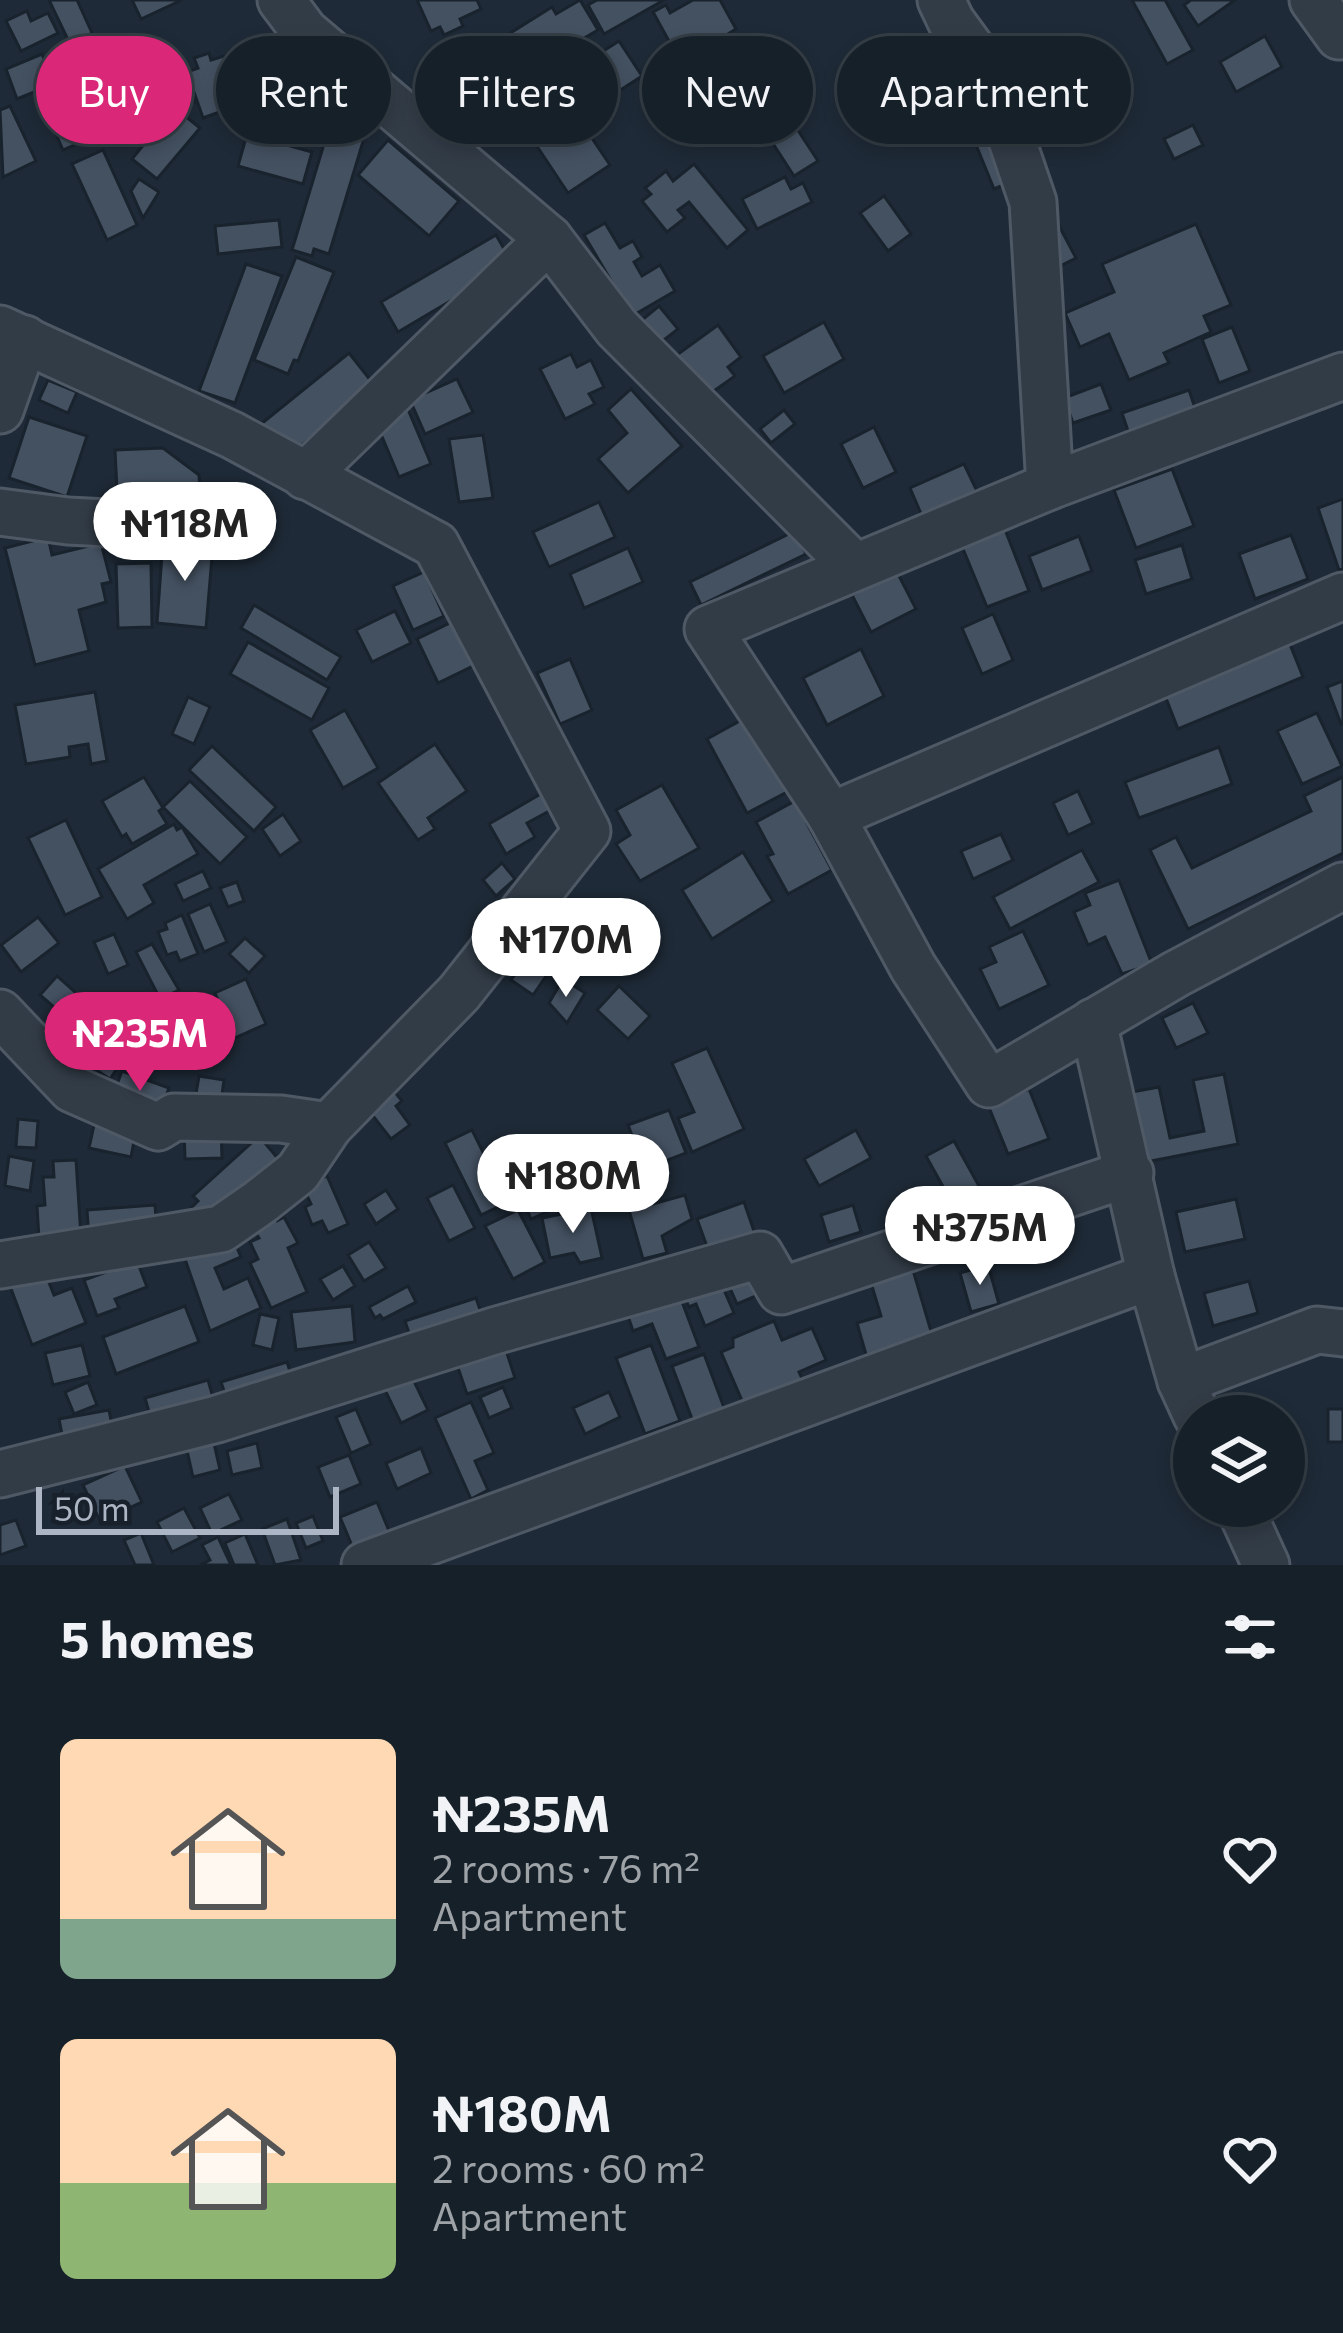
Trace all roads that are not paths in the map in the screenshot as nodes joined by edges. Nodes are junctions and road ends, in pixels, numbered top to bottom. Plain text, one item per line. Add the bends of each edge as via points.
1 (281, 0) edge
2 (941, 0) edge
3 (549, 238) junction
4 (13, 334) edge
5 (1343, 376) edge
6 (0, 410) edge
7 (304, 476) junction
8 (1050, 485) junction
9 (0, 512) edge
10 (166, 526) dead end
11 (853, 565) junction
12 (1343, 596) edge
13 (831, 816) junction
14 (1343, 886) edge
15 (0, 1012) edge
16 (1093, 1022) junction
17 (329, 1126) junction
18 (1130, 1173) junction
19 (0, 1265) edge
20 (1151, 1276) junction
21 (1343, 1333) edge
22 (1188, 1395) edge
23 (1196, 1395) edge
24 (0, 1474) edge
25 (1249, 1527) edge
26 (365, 1565) edge
27 (1266, 1565) edge

1 - 3 street via 305,32
2 - 8 street via 989,73 1034,202
3 - 7 street
3 - 11 street via 617,328
4 - 6 street
4 - 7 street
5 - 8 street
7 - 17 street via 436,544 587,831 459,993
8 - 11 street
9 - 10 street
11 - 13 street via 708,629
12 - 13 street
13 - 16 street via 913,967 989,1084
14 - 16 street
15 - 17 street via 72,1088 158,1127 174,1117
16 - 18 street
17 - 19 street via 298,1172 220,1229
18 - 20 street
18 - 24 street via 782,1291 760,1255 217,1419
20 - 22 street
20 - 26 street
21 - 23 street via 1317,1330
25 - 27 street

